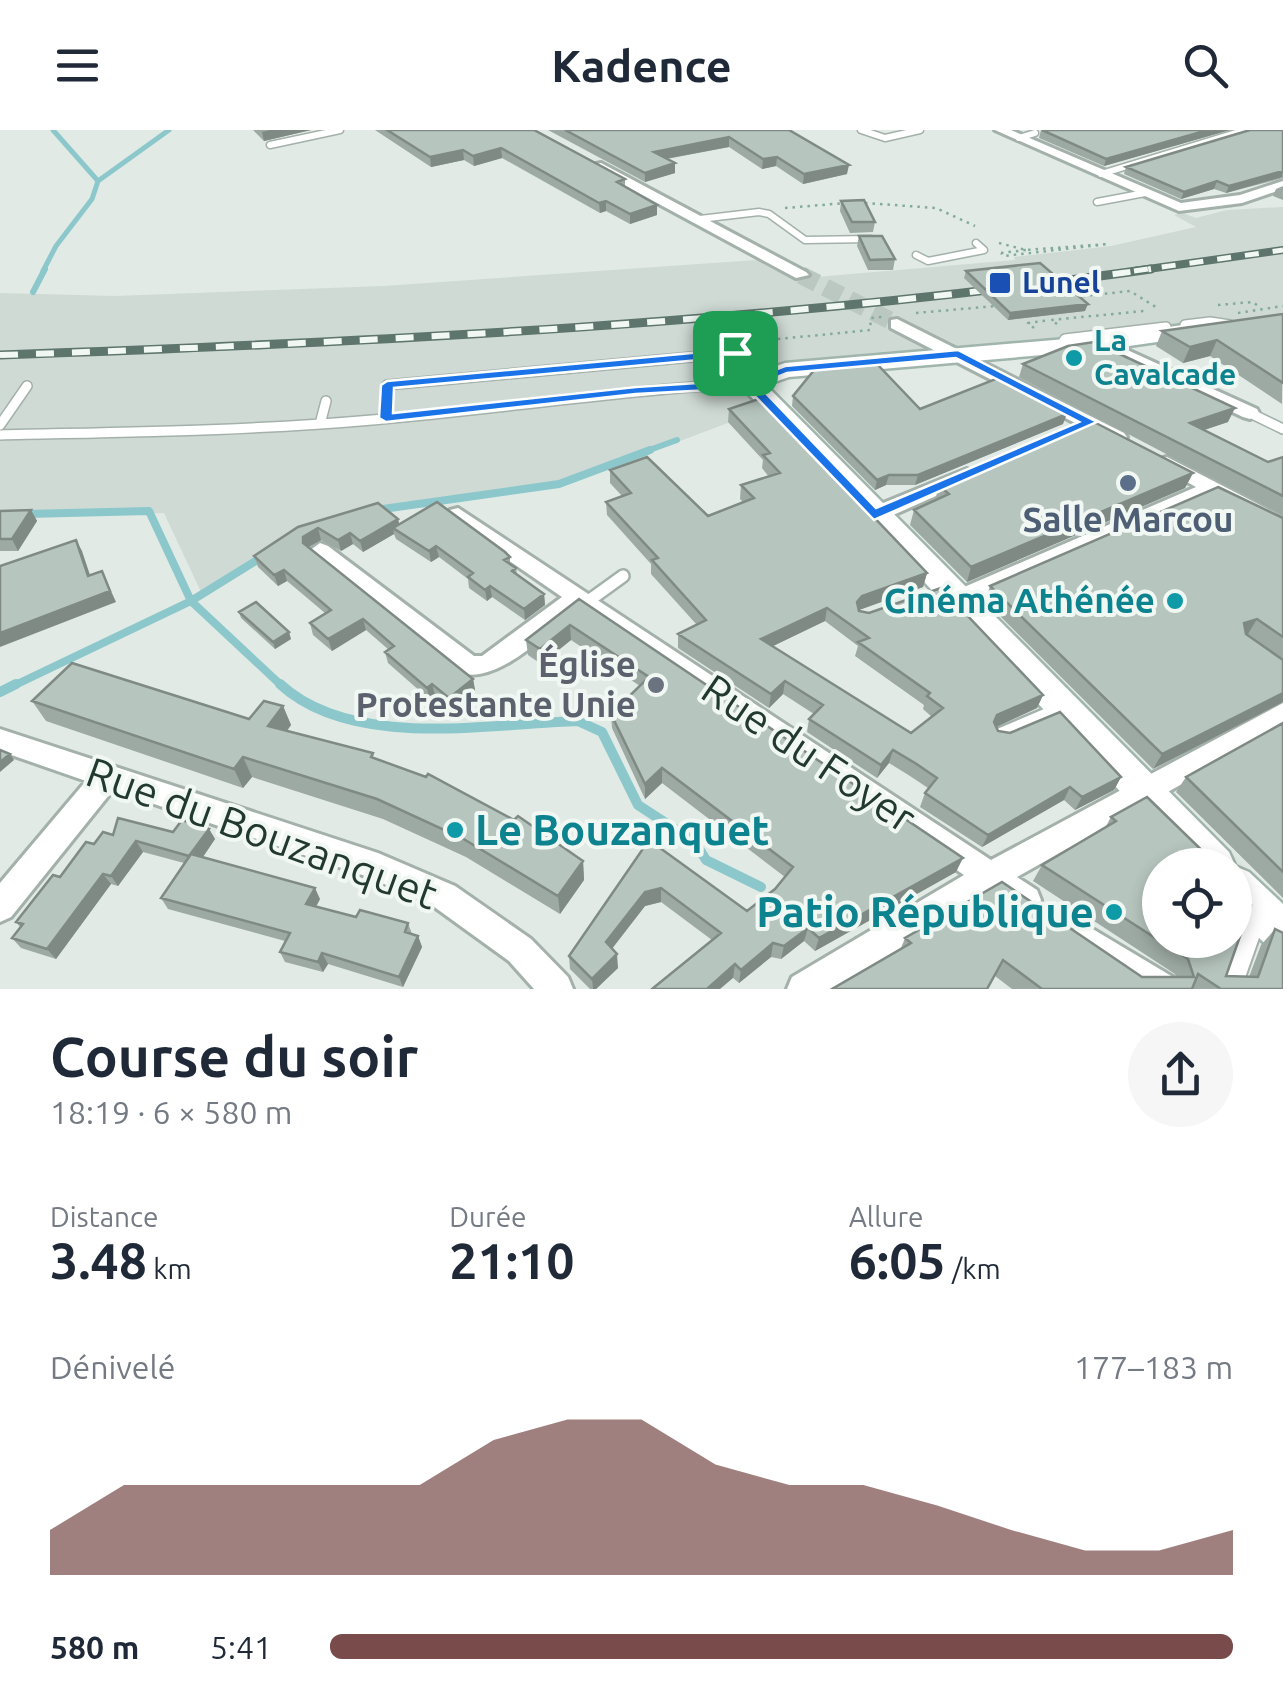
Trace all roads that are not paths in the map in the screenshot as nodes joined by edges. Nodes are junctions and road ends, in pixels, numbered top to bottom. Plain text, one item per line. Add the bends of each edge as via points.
1 (340, 130) edge
2 (862, 130) edge
3 (920, 130) edge
4 (1001, 130) edge
5 (1246, 130) edge
6 (1035, 133) dead end
7 (1019, 138) junction
8 (270, 144) dead end
9 (588, 160) edge
10 (1102, 174) junction
11 (1283, 185) edge
12 (1145, 192) junction
13 (1097, 202) dead end
14 (700, 220) junction
15 (882, 239) edge
16 (976, 243) dead end
17 (916, 255) dead end
18 (801, 275) tunnel mouth
19 (1249, 313) joint
20 (898, 318) tunnel mouth
21 (1064, 339) junction
22 (1101, 343) junction
23 (958, 354) junction
24 (750, 384) junction
25 (28, 386) dead end
26 (326, 401) dead end
27 (1250, 413) joint
28 (386, 418) junction
29 (1090, 422) junction
30 (320, 424) junction
31 (0, 425) edge
32 (1283, 429) edge
33 (0, 435) edge
34 (1060, 436) edge
35 (993, 464) edge
36 (1213, 488) junction
37 (458, 515) edge
38 (874, 515) junction
39 (1283, 526) edge
40 (320, 551) edge
41 (622, 576) dead end
42 (944, 594) junction
43 (582, 600) junction
44 (1062, 710) junction
45 (1283, 714) edge
46 (1000, 736) edge
47 (0, 740) edge
48 (107, 776) junction
49 (1142, 794) junction
50 (1197, 848) edge
51 (990, 876) junction
52 (0, 907) edge
53 (1260, 910) edge
54 (556, 989) edge
55 (804, 989) edge
56 (1161, 989) edge
57 (1228, 989) edge

1 - 8 lane
2 - 3 lane via 884,138
4 - 7 street
5 - 10 lane
6 - 7 lane
7 - 10 street
9 - 14 street
10 - 12 street
11 - 12 street via 1242,199 1179,207
12 - 13 lane
14 - 15 lane via 759,212 806,240
14 - 18 street
16 - 17 lane via 984,250 928,262
19 - 21 lane
19 - 22 main road
20 - 23 street
21 - 22 main road
21 - 23 main road
22 - 27 street
23 - 24 main road via 785,370
23 - 29 street
24 - 28 lane
24 - 28 lane via 735,353 387,385
24 - 38 main road
25 - 31 lane
26 - 30 lane
27 - 32 lane
28 - 30 lane
29 - 34 street
29 - 36 street
30 - 33 lane
35 - 38 street
36 - 39 street
36 - 42 street
37 - 43 street, Rue du Foyer
38 - 42 main road
40 - 43 street via 470,666 487,665
41 - 43 lane
42 - 44 main road
43 - 51 street, Rue du Foyer
44 - 46 lane
44 - 49 main road
45 - 49 street
47 - 48 street, Rue du Bouzanquet
48 - 52 street
48 - 54 street, Rue du Bouzanquet via 378,867 444,896 520,950
49 - 50 main road
49 - 51 street
51 - 55 street
51 - 56 street, Rue du Foyer
53 - 57 street

